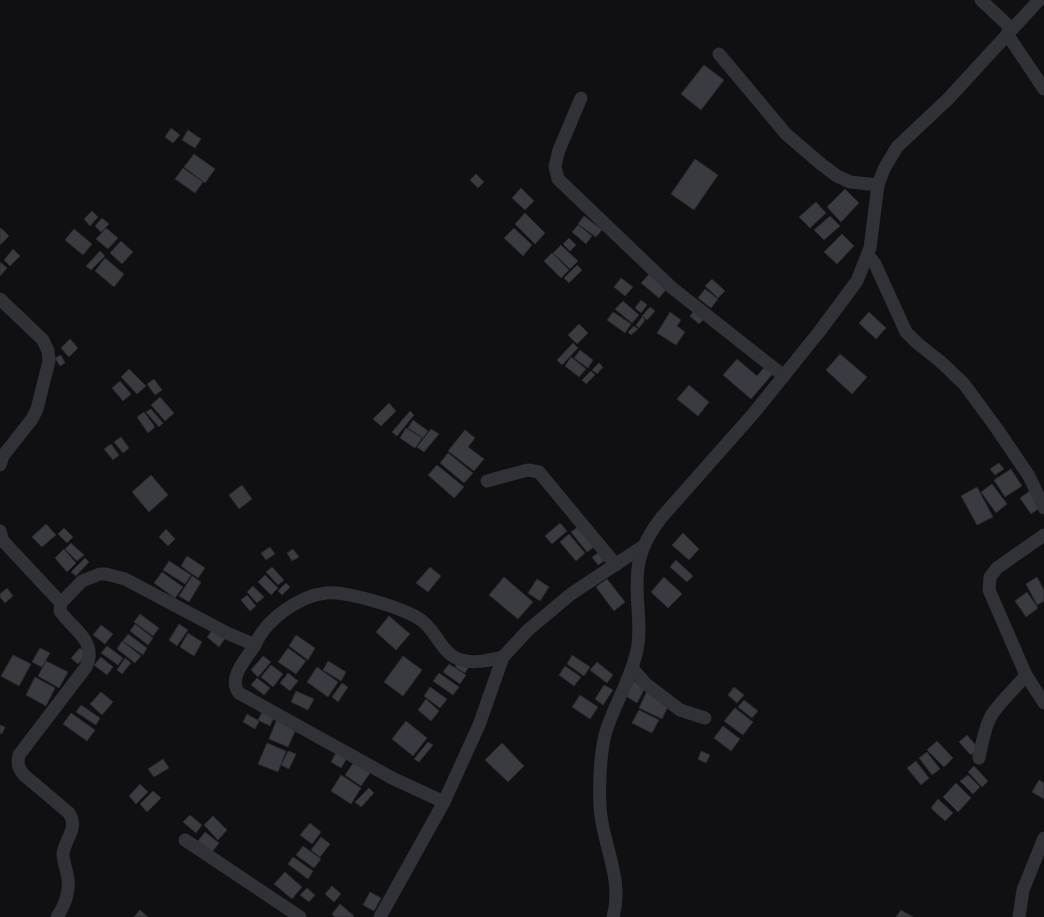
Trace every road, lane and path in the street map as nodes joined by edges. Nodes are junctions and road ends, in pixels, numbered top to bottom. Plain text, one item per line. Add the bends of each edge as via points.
1 (980, 0) edge
2 (1039, 0) edge
3 (1009, 32) junction
4 (719, 54) dead end
5 (1044, 89) edge
6 (581, 98) dead end
7 (878, 185) junction
8 (868, 255) junction
9 (0, 299) edge
10 (784, 376) junction
11 (0, 465) edge
12 (487, 481) dead end
13 (1044, 508) edge
14 (0, 531) edge
15 (1044, 535) edge
16 (642, 547) junction
17 (616, 565) junction
18 (61, 603) junction
19 (255, 645) junction
20 (503, 658) junction
21 (632, 668) junction
22 (1026, 675) junction
23 (1044, 703) edge
24 (705, 718) dead end
25 (979, 758) dead end
26 (444, 802) junction
27 (1044, 838) edge
28 (186, 840) dead end
29 (57, 917) edge
30 (300, 917) edge
31 (380, 917) edge
32 (613, 917) edge
33 (1019, 917) edge

1 - 3 street
2 - 3 street
3 - 5 street
3 - 7 street via 948,99 897,147
4 - 7 street via 786,134 821,164 850,182
6 - 10 street via 559,150 556,166 558,179 671,287
7 - 8 street
8 - 10 street via 857,281
8 - 13 street via 875,264 906,332 964,384 1029,476
9 - 11 street via 43,340 48,350 49,361 32,419 3,456
10 - 16 street via 661,518
12 - 17 street via 528,470 539,472
14 - 18 street via 4,541
15 - 22 street via 997,568 990,577 989,590
16 - 17 street
16 - 21 street via 637,566 640,635
17 - 20 street via 571,594 528,630
18 - 19 street via 82,581 106,574 124,579
18 - 29 street via 60,611 89,644 89,660 19,754 17,762 24,775 69,813 74,823 63,853 68,891 63,909
19 - 20 street via 261,633 277,618 302,600 326,593 349,596 407,612 423,621 448,654 461,660 472,662
19 - 26 street via 235,680 239,693 394,779
20 - 26 street via 479,724
21 - 24 street via 646,684 680,710
21 - 32 street via 605,735 602,753 600,807 616,885
22 - 23 street
22 - 25 street via 991,716 983,736
26 - 31 street
27 - 33 street via 1023,890
28 - 30 street

